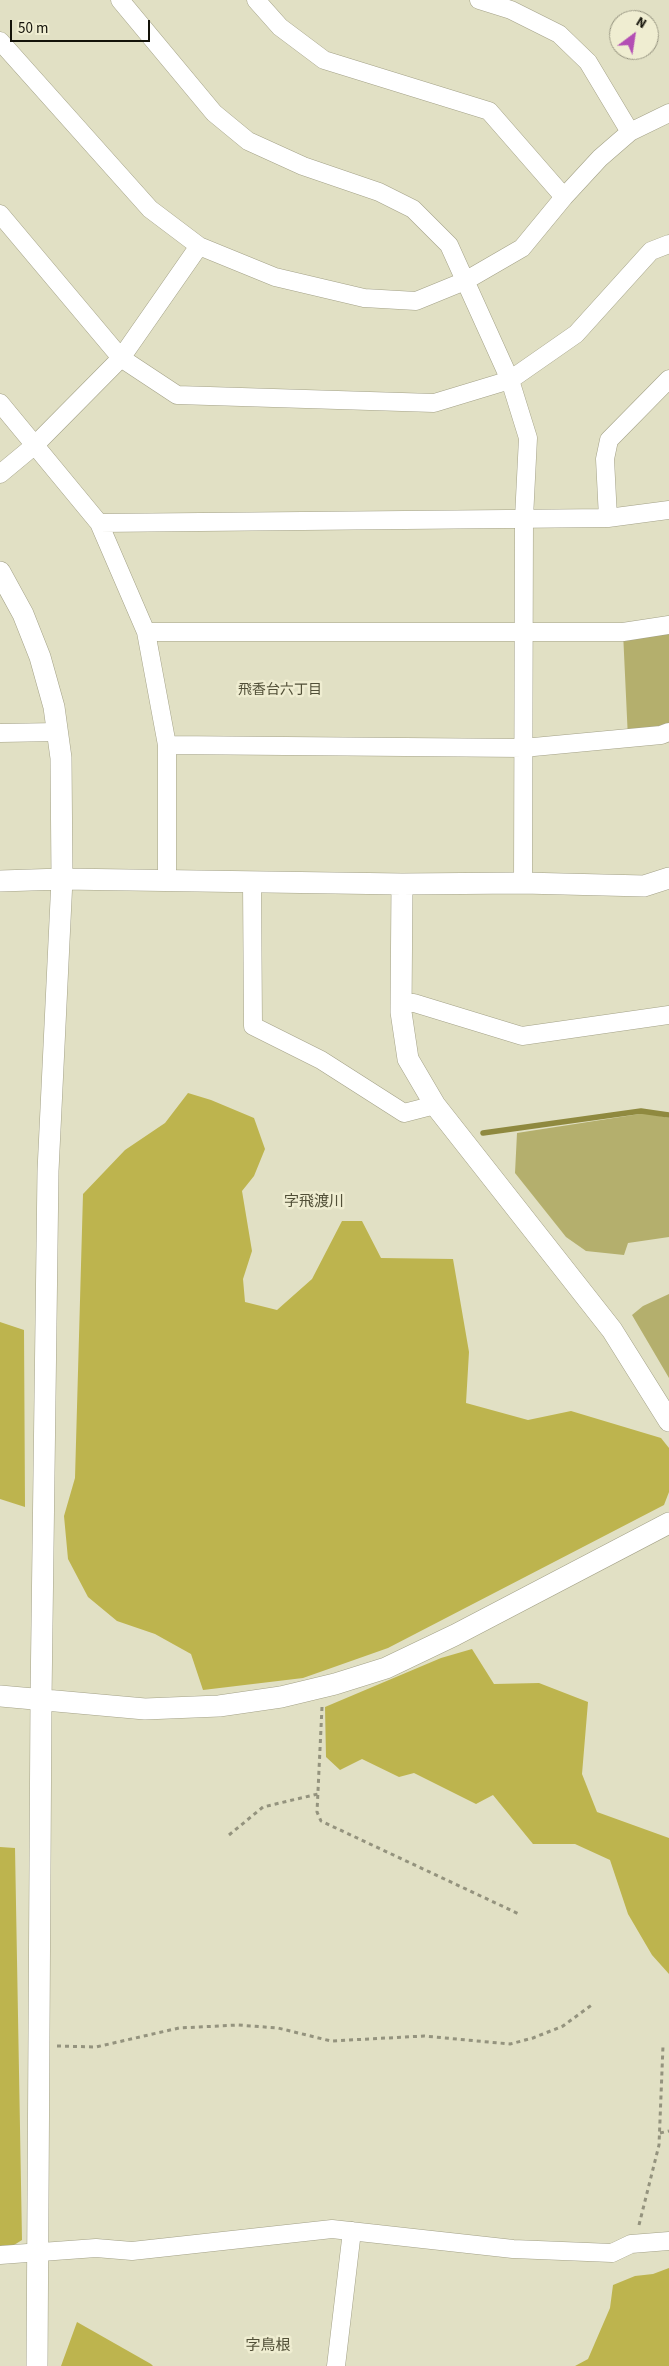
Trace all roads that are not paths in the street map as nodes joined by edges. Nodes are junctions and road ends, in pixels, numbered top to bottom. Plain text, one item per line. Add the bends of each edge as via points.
1 (120, 0) edge
2 (256, 0) edge
3 (479, 0) edge
4 (0, 41) edge
5 (669, 113) edge
6 (630, 132) junction
7 (564, 196) junction
8 (0, 214) edge
9 (669, 244) edge
10 (199, 246) junction
11 (465, 281) junction
12 (122, 358) junction
13 (669, 379) edge
14 (510, 380) junction
15 (0, 403) edge
16 (35, 446) junction
17 (0, 474) edge
18 (669, 510) edge
19 (524, 518) junction
20 (608, 518) junction
21 (99, 523) junction
22 (0, 572) edge
23 (669, 626) edge
24 (146, 632) junction
25 (523, 632) junction
26 (57, 732) junction
27 (669, 732) edge
28 (0, 733) edge
29 (167, 745) junction
30 (523, 748) junction
31 (669, 878) edge
32 (62, 879) junction
33 (0, 881) edge
34 (167, 881) junction
35 (252, 882) junction
36 (522, 883) junction
37 (402, 884) junction
38 (401, 1003) junction
39 (669, 1015) edge
40 (436, 1105) junction
41 (669, 1421) edge
42 (669, 1523) edge
43 (0, 1696) edge
44 (41, 1699) junction
45 (352, 2231) junction
46 (669, 2241) edge
47 (38, 2251) junction
48 (0, 2255) edge
49 (37, 2366) edge
50 (336, 2366) edge

1 - 11 street via 214,112 248,141 303,166 379,192 413,209 449,245
2 - 7 street via 280,28 324,60 489,111
3 - 6 street via 512,10 558,34 588,62
4 - 10 street via 150,209
5 - 6 street
6 - 7 street
7 - 11 street via 522,248
8 - 12 street
9 - 14 street via 651,251 576,334
10 - 11 street via 275,277 364,298 416,301
10 - 12 street
11 - 14 street
12 - 14 street via 176,395 434,403
12 - 16 street
13 - 20 street via 609,440 605,459
14 - 19 street via 528,438
15 - 16 street
16 - 17 street
16 - 21 street
18 - 20 street
19 - 20 street
19 - 21 street
19 - 25 street
21 - 24 street
22 - 26 street via 23,614 40,657
23 - 25 street via 623,632
24 - 25 street
24 - 29 street
25 - 30 street
26 - 28 street
26 - 32 street via 61,758
27 - 30 street via 661,736
29 - 30 street
29 - 34 street
30 - 36 street
31 - 36 street via 644,886
32 - 33 street
32 - 34 street
32 - 44 street via 48,1171
34 - 35 street
35 - 37 street
35 - 40 street via 253,1026 321,1060 404,1113
36 - 37 street
37 - 38 street
38 - 39 street via 414,1003 522,1036
38 - 40 street via 408,1059
40 - 41 street via 612,1330
42 - 44 street via 455,1636 395,1664 318,1688 281,1697 209,1707 145,1709
43 - 44 street
44 - 47 street
45 - 46 street via 533,2250 612,2253 631,2244
45 - 47 street via 332,2228 132,2251 96,2248
45 - 50 street
47 - 48 street
47 - 49 street

